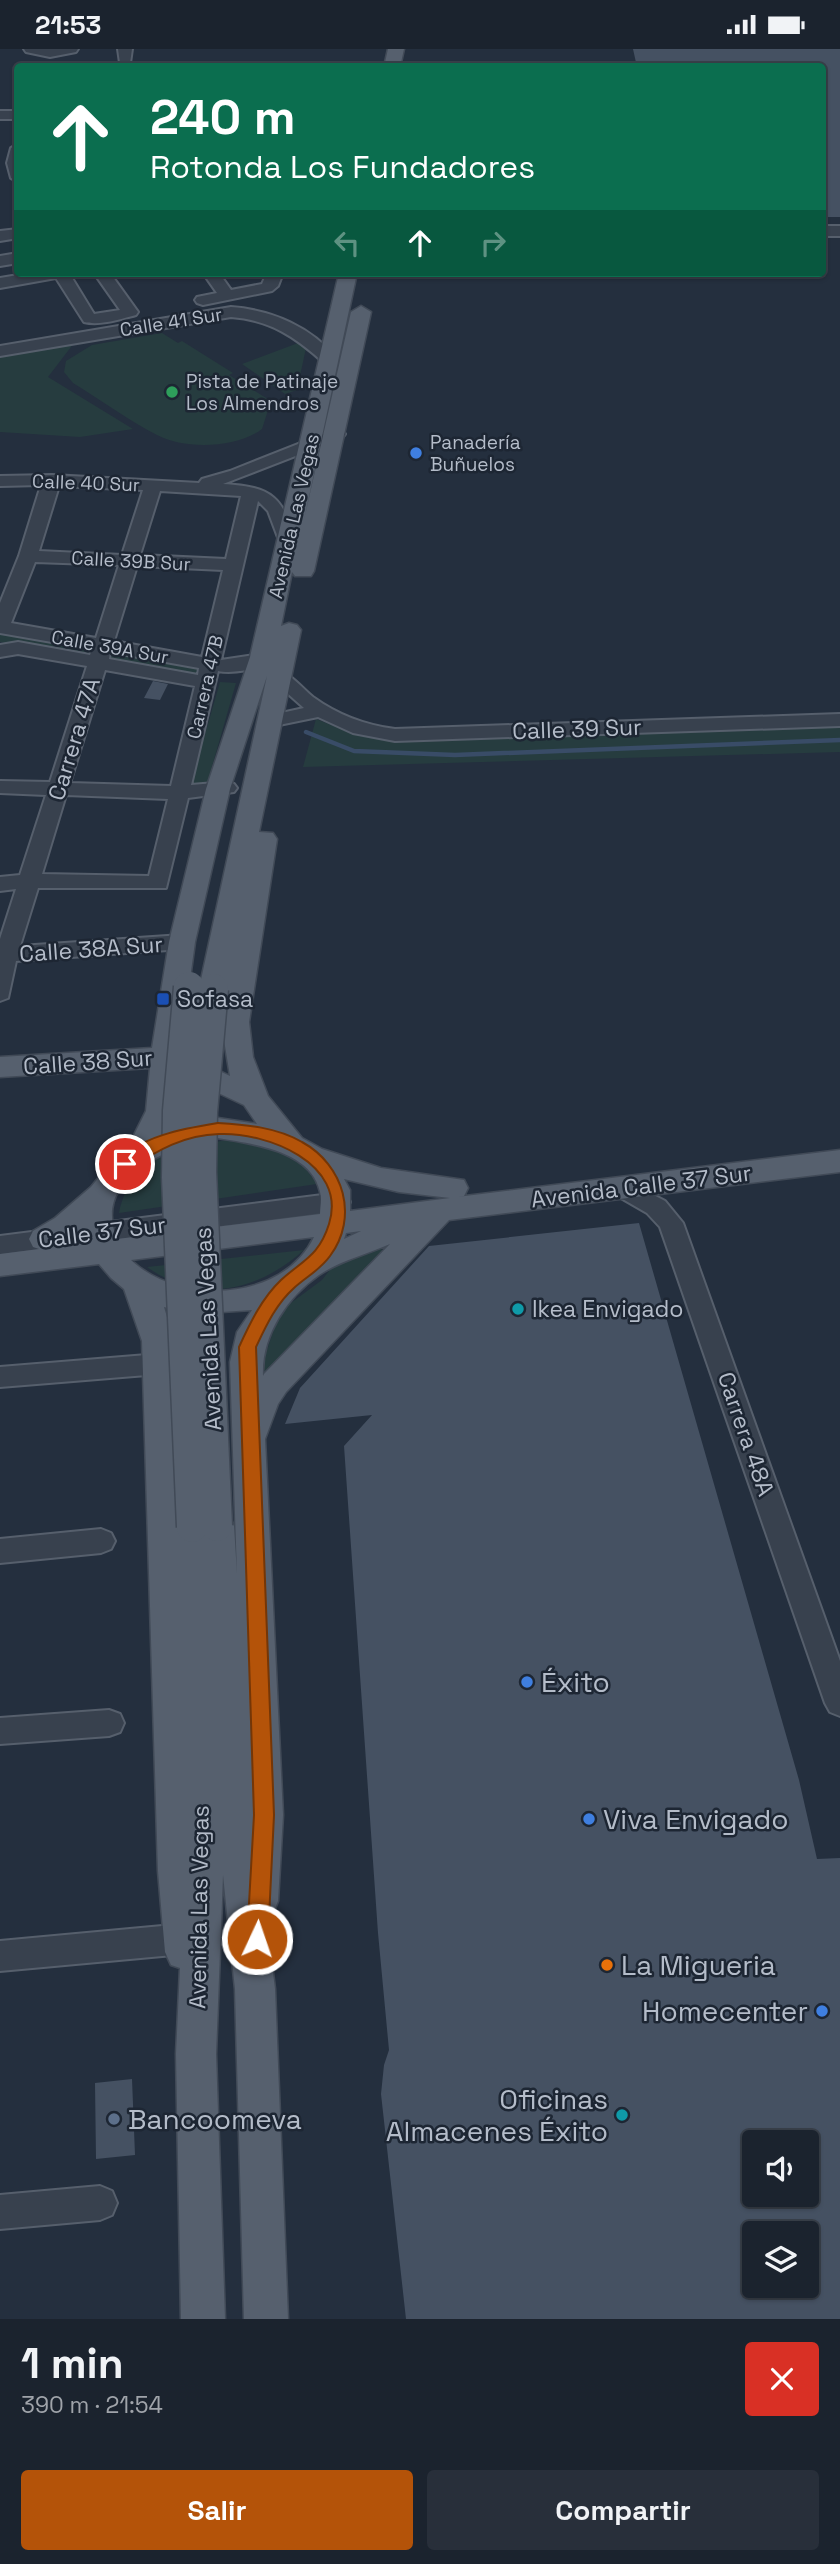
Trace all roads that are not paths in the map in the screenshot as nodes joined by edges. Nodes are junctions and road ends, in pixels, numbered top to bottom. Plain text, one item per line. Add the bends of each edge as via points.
1 (31, 49) edge
2 (71, 49) edge
3 (48, 60) edge
4 (14, 157) edge
5 (10, 175) edge
6 (35, 277) edge
7 (62, 277) edge
8 (106, 277) edge
9 (214, 277) edge
10 (273, 277) edge
11 (347, 277) edge
12 (0, 283) edge
13 (366, 288) dead end
14 (228, 296) junction
15 (142, 310) junction
16 (63, 324) dead end
17 (0, 334) edge
18 (0, 351) edge
19 (330, 359) junction
20 (335, 433) junction
21 (309, 454) junction
22 (52, 480) junction
23 (0, 481) edge
24 (163, 486) junction
25 (251, 491) junction
26 (321, 495) junction
27 (288, 544) junction
28 (28, 556) junction
29 (129, 561) junction
30 (234, 565) junction
31 (0, 626) edge
32 (0, 651) edge
33 (101, 654) junction
34 (270, 668) junction
35 (208, 673) junction
36 (248, 702) junction
37 (319, 711) junction
38 (275, 717) junction
39 (840, 720) edge
40 (0, 787) edge
41 (58, 789) junction
42 (223, 789) junction
43 (179, 793) junction
44 (31, 881) junction
45 (0, 884) edge
46 (182, 942) junction
47 (3, 955) edge
48 (201, 988) junction
49 (0, 993) edge
50 (235, 1022) junction
51 (167, 1044) junction
52 (0, 1067) edge
53 (251, 1097) junction
54 (840, 1140) edge
55 (304, 1151) junction
56 (141, 1152) junction
57 (840, 1161) edge
58 (623, 1188) junction
59 (104, 1193) junction
60 (447, 1199) junction
61 (338, 1212) junction
62 (0, 1245) edge
63 (44, 1250) junction
64 (116, 1262) junction
65 (314, 1264) junction
66 (0, 1265) edge
67 (287, 1285) junction
68 (159, 1364) junction
69 (0, 1377) edge
70 (250, 1457) junction
71 (163, 1476) junction
72 (205, 1526) junction
73 (101, 1541) dead end
74 (0, 1551) edge
75 (840, 1703) edge
76 (109, 1723) dead end
77 (0, 1731) edge
78 (184, 1939) junction
79 (0, 1955) edge
80 (255, 1989) junction
81 (196, 2054) junction
82 (100, 2203) dead end
83 (0, 2212) edge
84 (202, 2319) edge
85 (266, 2319) edge

1 - 3 street
2 - 3 street
4 - 5 street
6 - 12 street
7 - 15 street via 90,319
8 - 15 street
9 - 14 street
10 - 14 street via 266,288
11 - 19 main road, Avenida Las Vegas
13 - 20 main road, Avenida Las Vegas
14 - 15 street
16 - 17 street
18 - 19 street, Calle 41 Sur via 244,312 289,325
19 - 21 main road, Avenida Las Vegas
20 - 21 street, Calle 40 Sur
20 - 26 main road, Avenida Las Vegas
21 - 24 street, Calle 40 Sur via 224,479
21 - 26 main road via 319,469
21 - 27 main road, Avenida Las Vegas
22 - 23 street, Calle 40 Sur
22 - 24 street, Calle 40 Sur
22 - 28 street
24 - 25 street, Calle 40 Sur
24 - 29 street, Carrera 47A
25 - 27 street via 276,506
25 - 30 street, Carrera 47B
26 - 34 main road, Avenida Las Vegas
27 - 34 main road, Avenida Las Vegas
28 - 29 street, Calle 39B Sur
28 - 31 street
29 - 30 street, Calle 39B Sur
29 - 33 street, Carrera 47A
30 - 35 street, Carrera 47B
31 - 33 street, Calle 39A Sur
32 - 33 street, Calle 39A Sur via 18,648
33 - 35 street, Calle 39A Sur
33 - 41 street, Carrera 47A
34 - 35 street, Calle 39A Sur via 233,667
34 - 36 main road, Avenida Las Vegas
34 - 37 street, Calle 39 Sur
34 - 38 main road, Avenida Las Vegas
35 - 43 street, Carrera 47B
36 - 38 main road via 263,705
36 - 42 main road, Avenida Las Vegas
37 - 38 street
37 - 39 street, Calle 39 Sur via 350,726 395,735
38 - 48 main road, Avenida Las Vegas
38 - 50 main road, Avenida Las Vegas via 280,743
40 - 41 street
41 - 43 street
41 - 44 street, Carrera 47A
42 - 43 street
42 - 46 main road, Avenida Las Vegas
42 - 48 main road, Avenida Las Vegas
43 - 44 street, Carrera 47B via 159,883
44 - 45 street
44 - 47 street, Carrera 47A
46 - 47 street, Calle 38A Sur
46 - 51 main road, Avenida Las Vegas
47 - 49 street, Carrera 47A
48 - 72 main road, Avenida Las Vegas, bridge
50 - 51 main road
50 - 53 main road, Avenida Las Vegas
51 - 52 main road, Calle 38 Sur
51 - 53 main road, Calle 38 Sur
51 - 56 main road, Avenida Las Vegas via 160,1111
53 - 55 main road
54 - 60 main road, Avenida Calle 37 Sur
55 - 56 main road via 260,1132 218,1128 177,1135
55 - 60 main road via 342,1169
55 - 61 main road via 326,1171 335,1188
56 - 59 main road
57 - 58 main road, Avenida Calle 37 Sur
58 - 60 main road, Avenida Calle 37 Sur
58 - 75 street, Carrera 48A via 662,1211 671,1223
59 - 63 main road
59 - 64 main road via 97,1219
60 - 61 main road, Calle 37 Sur
60 - 65 main road
60 - 70 main road via 275,1383 263,1401
61 - 64 main road, Calle 37 Sur
61 - 65 main road via 326,1251
62 - 63 street, Calle 37 Sur
63 - 64 main road
63 - 64 street, Calle 37 Sur
63 - 66 main road, Calle 37 Sur
64 - 67 main road via 171,1299 211,1304 250,1299
64 - 68 main road, Avenida Las Vegas via 154,1325
65 - 67 main road
67 - 70 main road, Avenida Las Vegas via 262,1317 248,1347
68 - 69 street
68 - 71 main road, Avenida Las Vegas
70 - 71 main road via 200,1455
70 - 80 main road, Avenida Las Vegas via 264,1815
71 - 78 main road, Avenida Las Vegas via 177,1871
72 - 80 main road, Avenida Las Vegas
72 - 81 main road, Avenida Las Vegas via 204,1867
73 - 74 street
76 - 77 street
78 - 79 street
78 - 81 main road, Avenida Las Vegas
80 - 85 main road, Avenida Las Vegas
81 - 84 main road, Avenida Las Vegas
82 - 83 street

